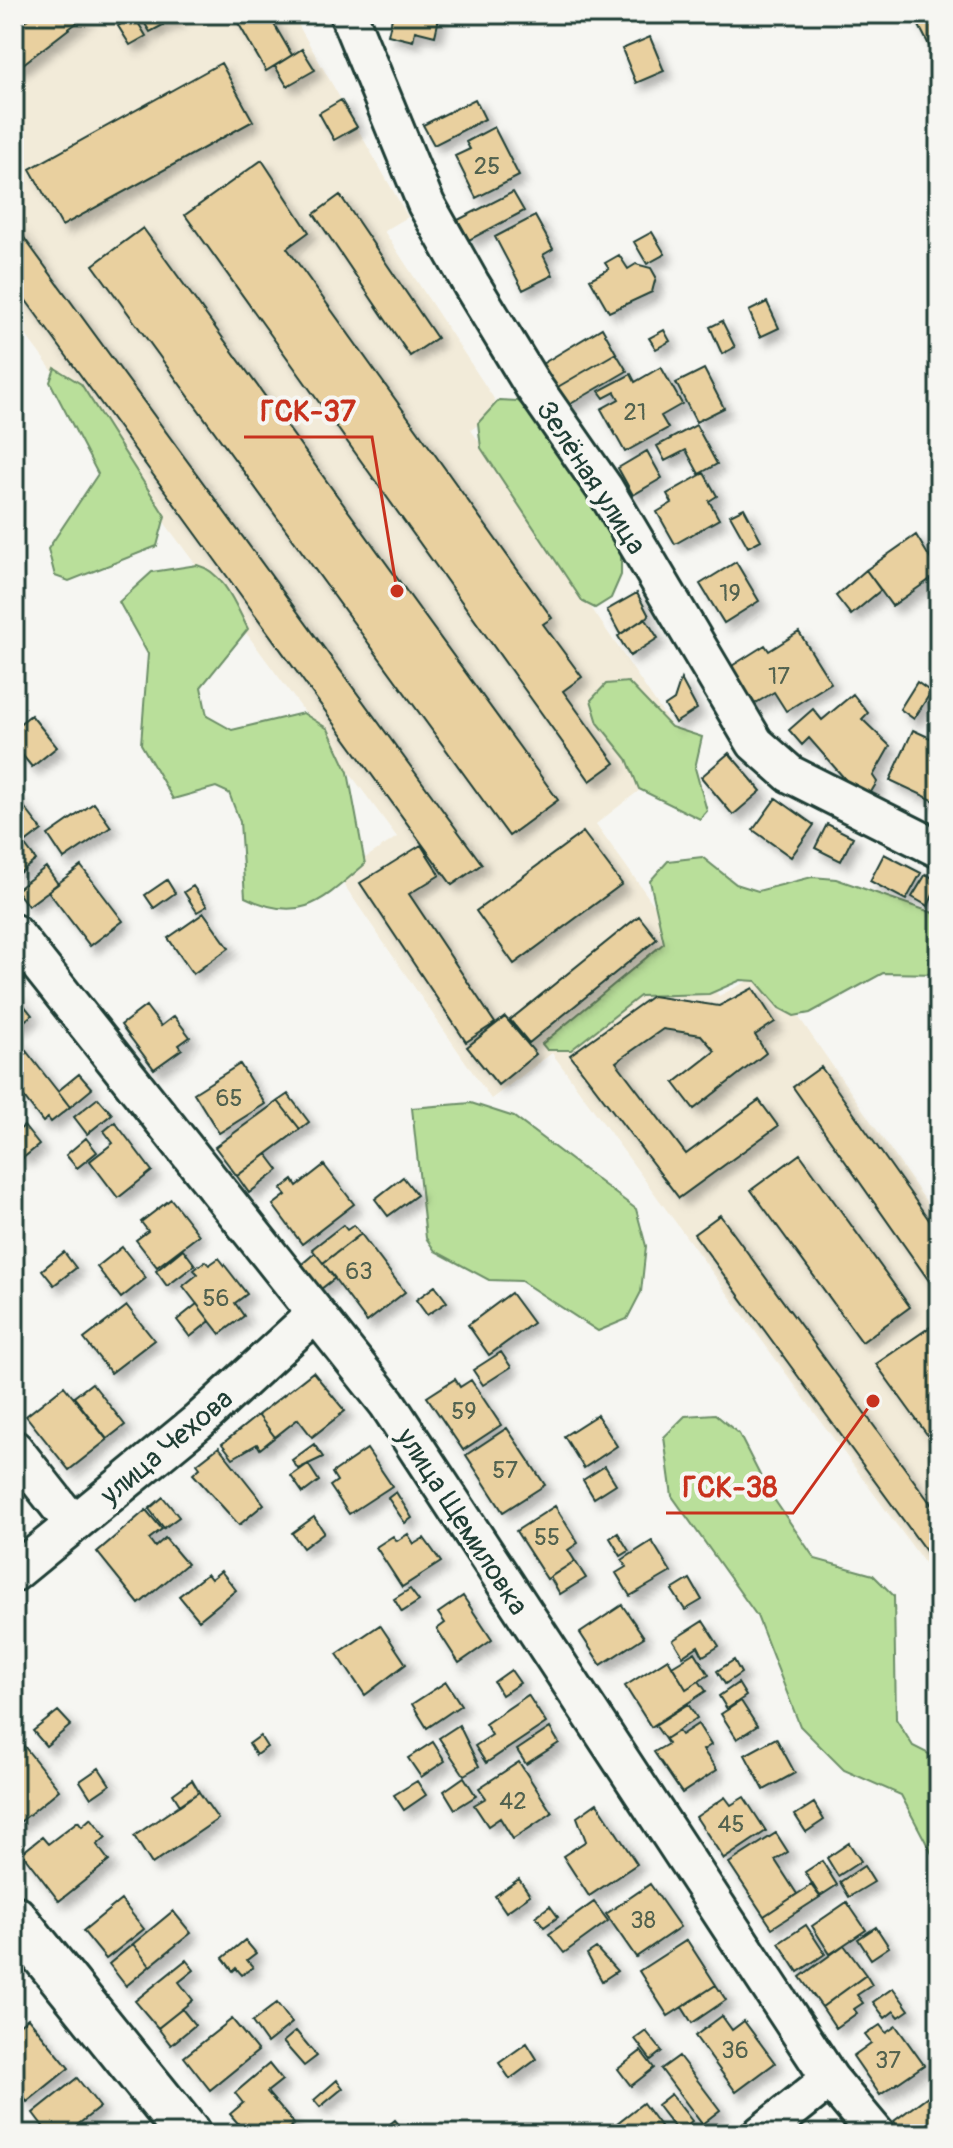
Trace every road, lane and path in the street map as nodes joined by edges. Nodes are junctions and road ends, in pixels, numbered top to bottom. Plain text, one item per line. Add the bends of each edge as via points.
1 (348, 14) edge
2 (939, 849) edge
3 (14, 933) edge
4 (315, 1314) junction
5 (14, 1449) edge
6 (73, 1524) junction
7 (14, 1573) edge
8 (14, 1918) edge
9 (830, 2079) junction
10 (188, 2134) edge
11 (761, 2134) edge
12 (876, 2134) edge

1 - 2 street, Зелёная улица via 426,204 463,271 604,488 755,743 790,774
3 - 4 street, улица Щемиловка
4 - 6 street, улица Чехова via 199,1421
4 - 9 street, улица Щемиловка via 387,1403
5 - 6 street
6 - 7 street, улица Чехова
8 - 10 street
9 - 11 street
9 - 12 street, улица Щемиловка

